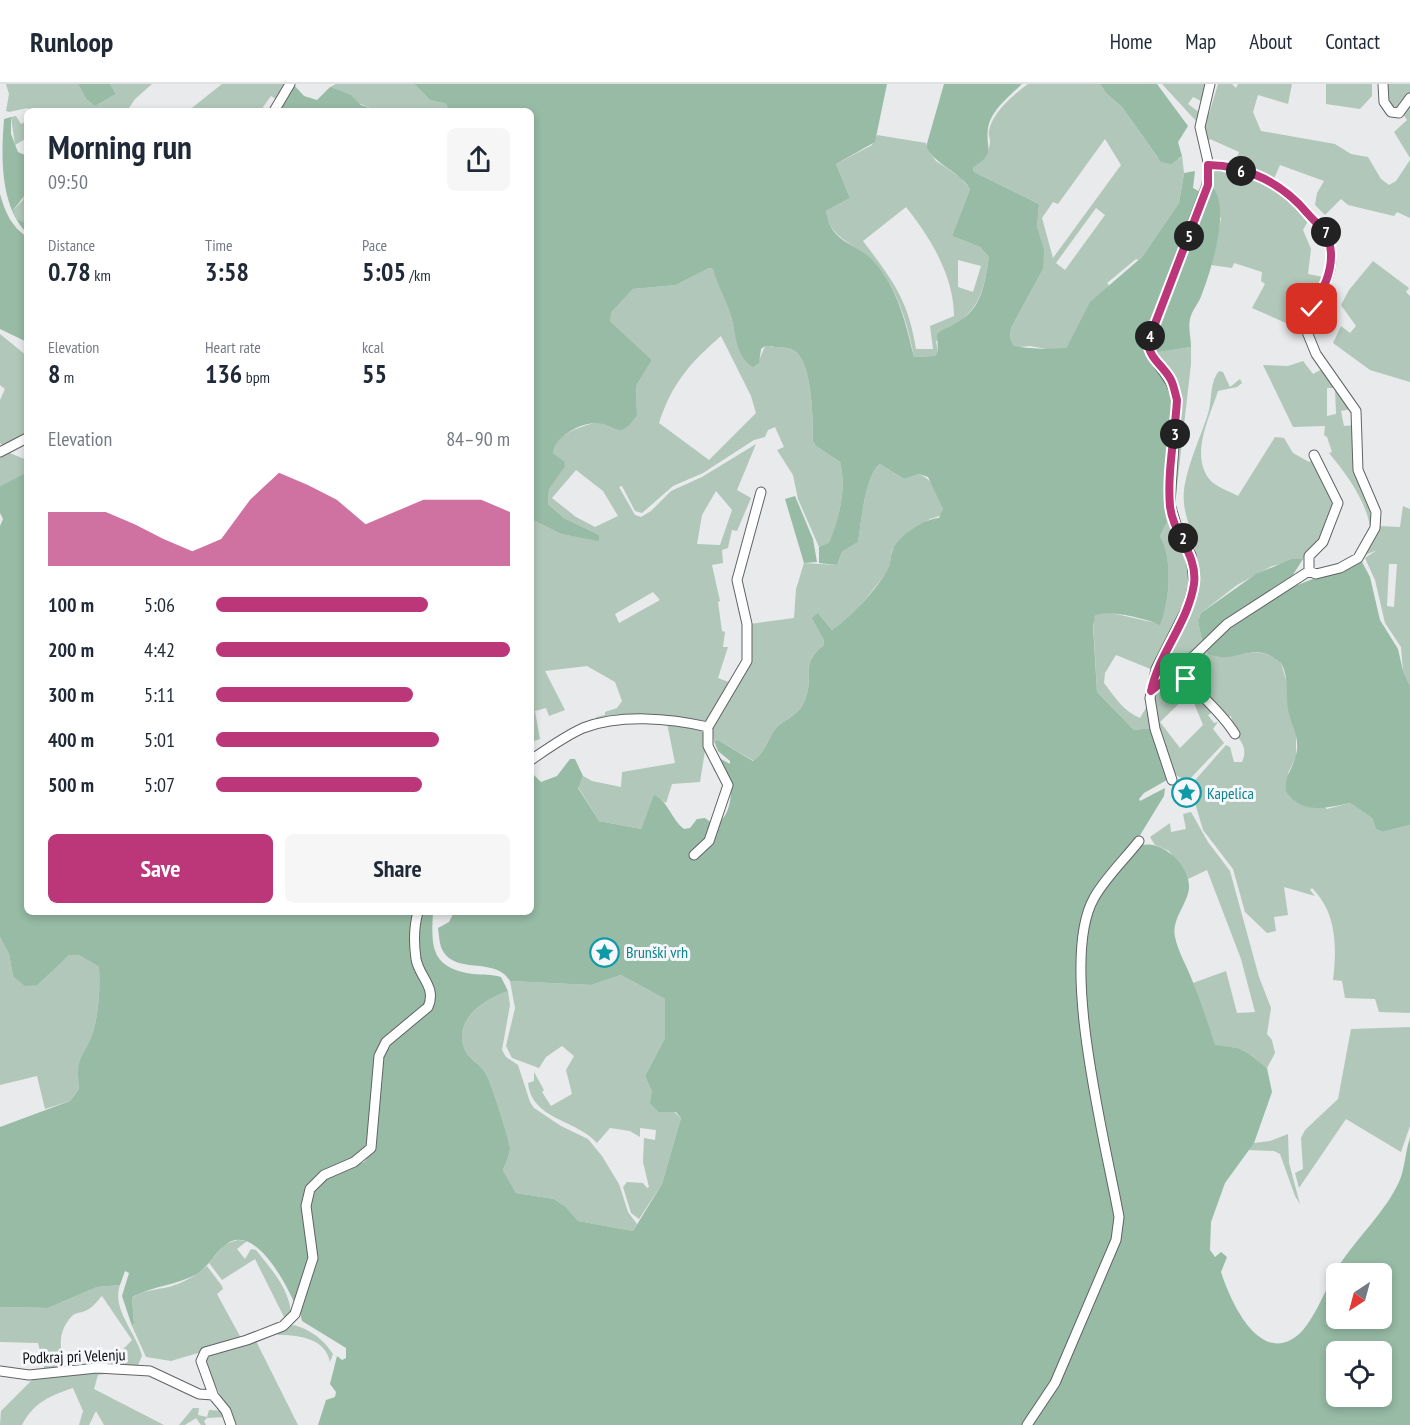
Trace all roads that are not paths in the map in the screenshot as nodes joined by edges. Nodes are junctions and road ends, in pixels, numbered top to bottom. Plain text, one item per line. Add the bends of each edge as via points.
1 (290, 84) edge
2 (1210, 84) edge
3 (1383, 84) edge
4 (1410, 98) edge
5 (276, 108) edge
6 (1208, 165) junction
7 (24, 440) edge
8 (0, 452) edge
9 (1314, 455) dead end
10 (761, 492) dead end
11 (1309, 571) junction
12 (1179, 668) junction
13 (1151, 691) junction
14 (708, 727) junction
15 (1235, 734) dead end
16 (534, 758) edge
17 (1172, 780) dead end
18 (1139, 841) dead end
19 (694, 855) dead end
20 (418, 915) edge
21 (0, 1371) edge
22 (214, 1397) junction
23 (231, 1425) edge
24 (1027, 1425) edge

1 - 5 street
2 - 6 street via 1200,127
3 - 4 street via 1384,102 1391,112 1399,113
6 - 11 street via 1275,184 1322,225 1328,238 1329,274 1305,327 1316,354 1356,411 1358,470 1374,502 1376,521 1358,558 1340,568 1316,574
6 - 13 street via 1208,185 1148,342 1151,355 1166,372 1177,400 1170,504 1191,555 1194,573 1188,606 1156,669
7 - 8 street
9 - 11 street via 1338,503 1323,542 1310,556
10 - 14 street via 737,580 747,624 747,661
11 - 12 street via 1227,624
12 - 13 street
12 - 15 street
13 - 17 street via 1152,716
14 - 16 street via 615,719 581,729
14 - 19 street via 708,746 728,785 709,842
18 - 24 street via 1094,898 1083,927 1082,1021 1119,1217 1116,1240 1054,1383
20 - 22 street via 416,961 432,992 431,1000 383,1048 378,1063 371,1148 354,1162 324,1175 306,1197 314,1258 295,1314 283,1326 205,1352 201,1361
21 - 22 street, Podkraj pri Velenju via 29,1375 97,1368 150,1371
22 - 23 street

